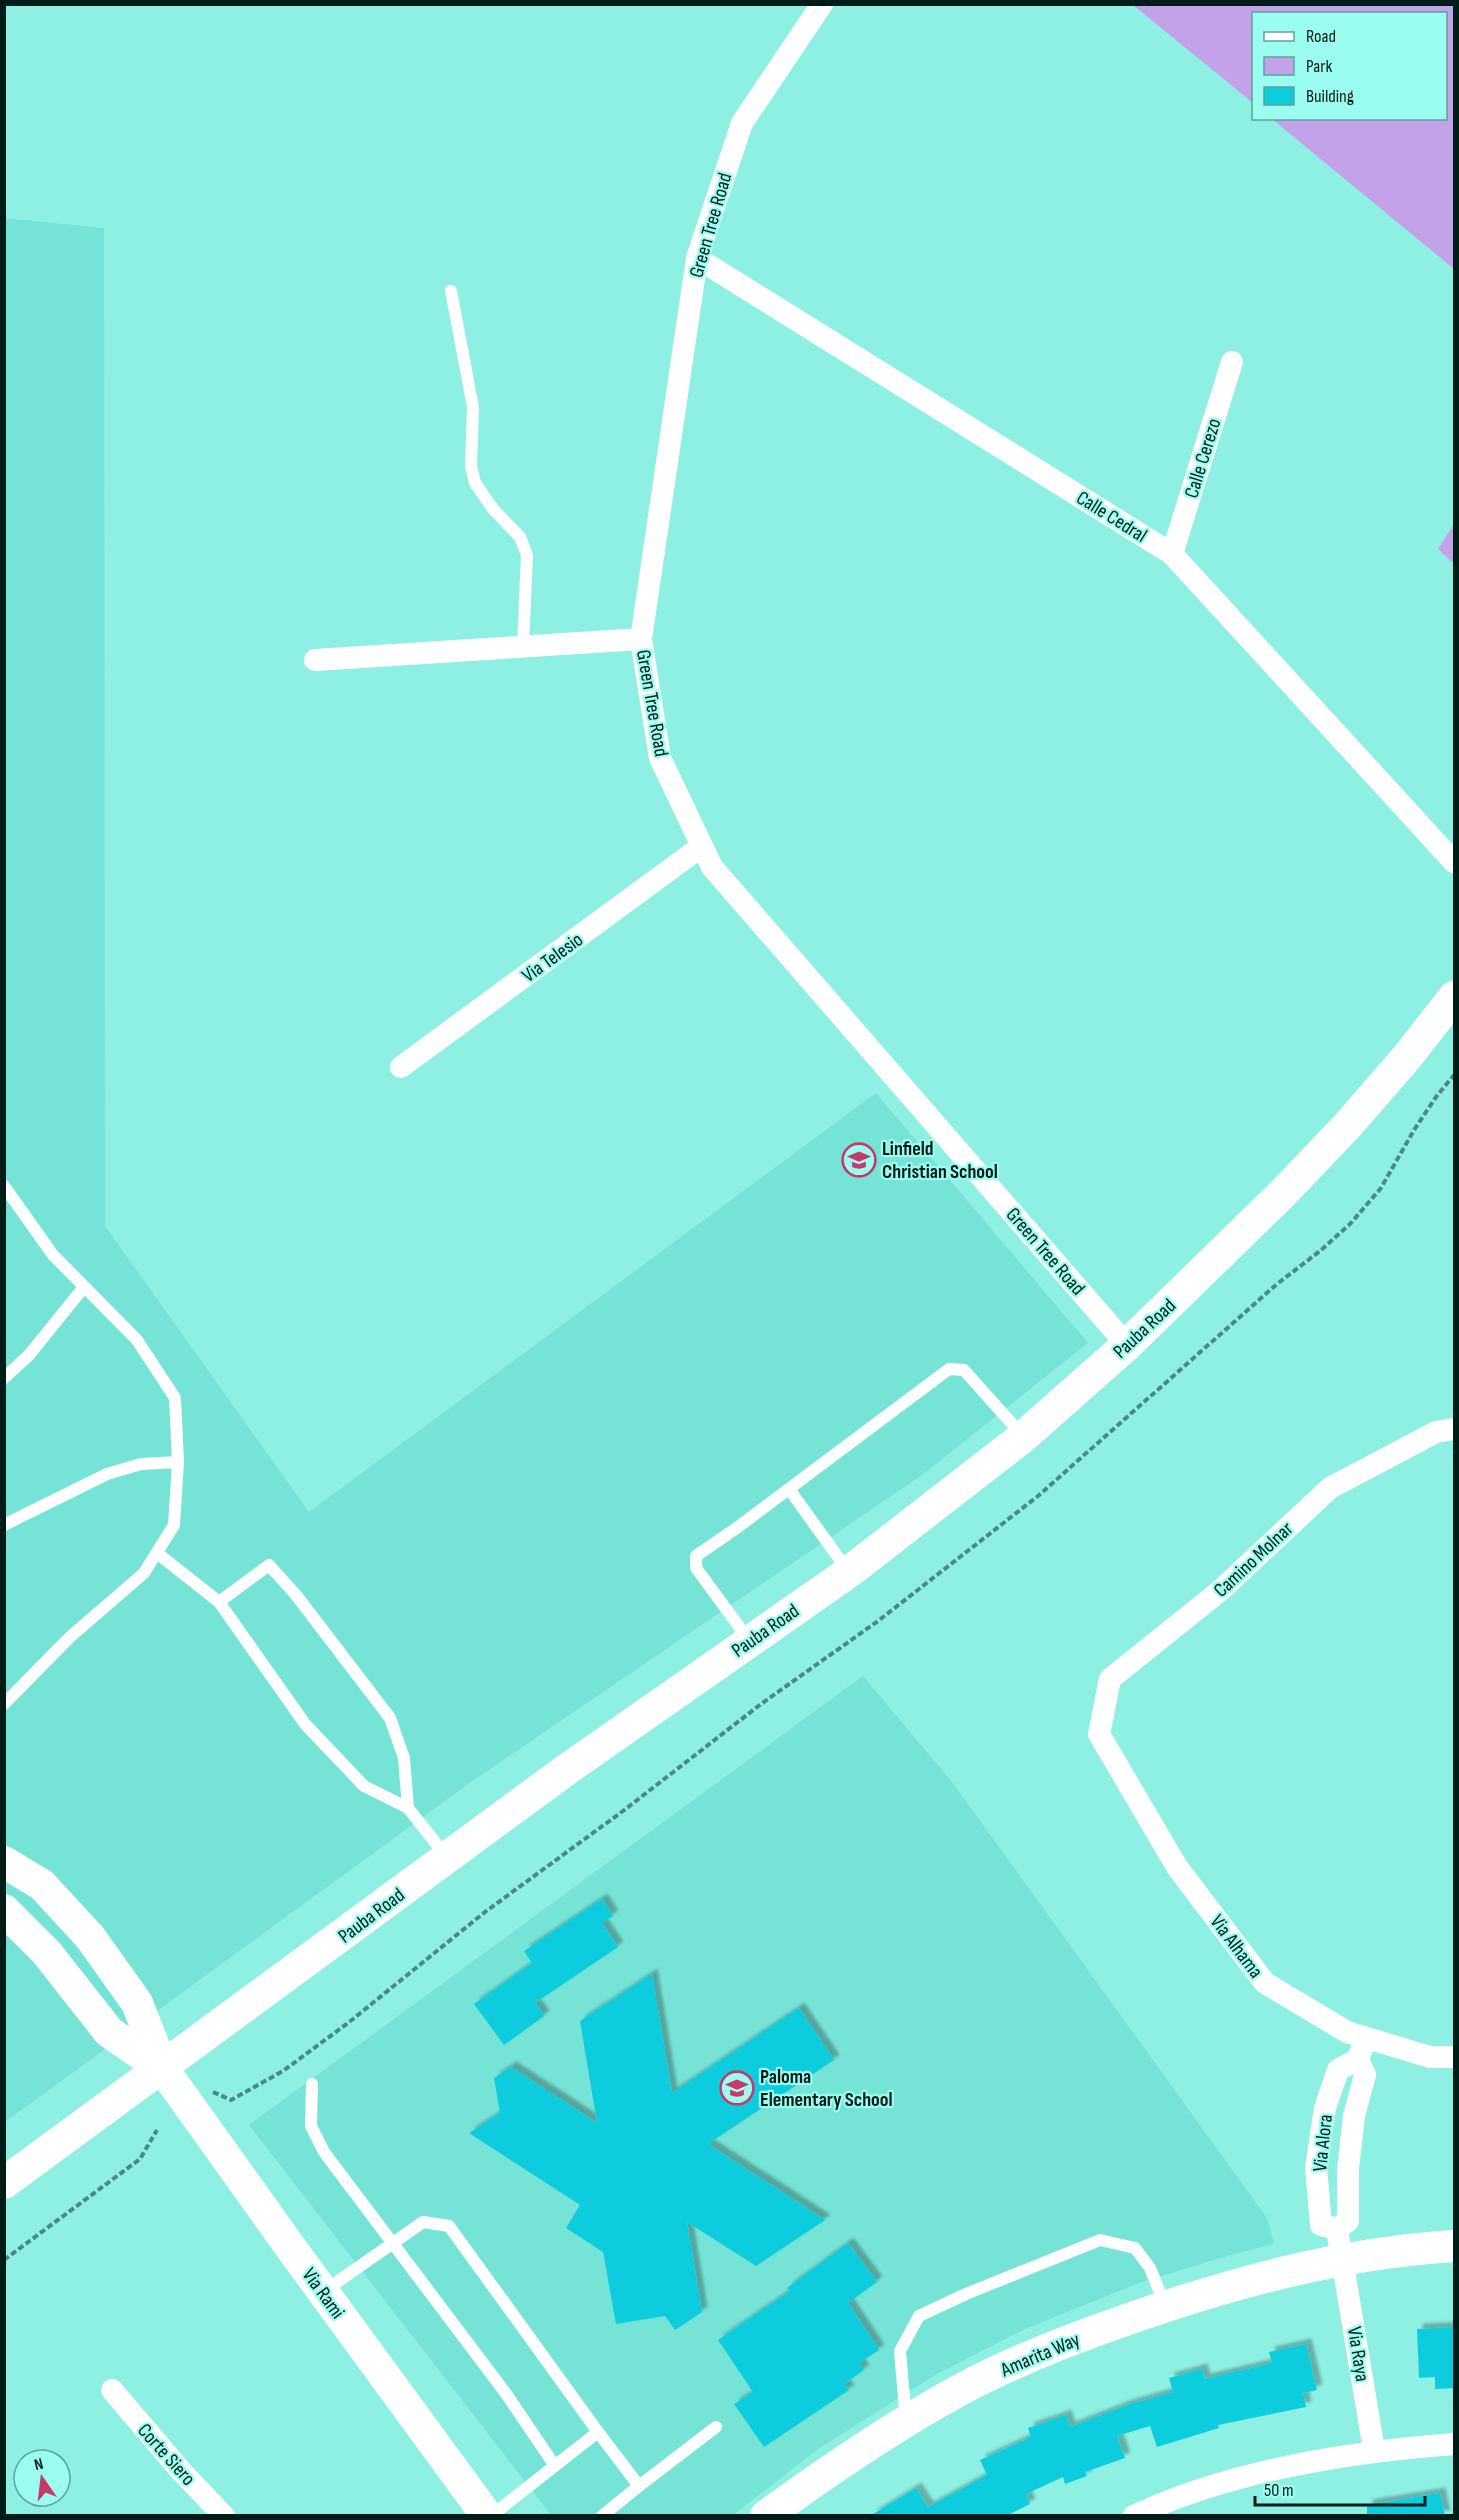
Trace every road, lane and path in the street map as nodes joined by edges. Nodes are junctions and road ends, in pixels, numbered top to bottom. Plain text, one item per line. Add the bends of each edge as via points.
1 (822, 4) edge
2 (697, 258) junction
3 (451, 291) dead end
4 (1232, 362) dead end
5 (1172, 554) junction
6 (641, 639) junction
7 (523, 646) junction
8 (315, 660) dead end
9 (702, 846) junction
10 (1455, 862) edge
11 (1455, 997) edge
12 (400, 1067) dead end
13 (1455, 1075) edge
14 (4, 1186) edge
15 (84, 1287) junction
16 (1127, 1345) junction
17 (4, 1378) edge
18 (1455, 1429) edge
19 (1023, 1437) junction
20 (178, 1461) junction
21 (789, 1489) junction
22 (4, 1525) edge
23 (157, 1553) junction
24 (849, 1572) junction
25 (219, 1602) junction
26 (749, 1640) junction
27 (4, 1704) edge
28 (1099, 1734) joint
29 (408, 1808) junction
30 (447, 1857) junction
31 (4, 1862) edge
32 (4, 1910) edge
33 (1366, 2038) junction
34 (1455, 2057) edge
35 (1358, 2059) junction
36 (163, 2069) junction
37 (312, 2084) dead end
38 (213, 2092) dead end
39 (157, 2130) dead end
40 (4, 2183) edge
41 (393, 2243) junction
42 (1340, 2244) junction
43 (1455, 2246) edge
44 (4, 2260) edge
45 (323, 2292) junction
46 (1166, 2306) junction
47 (112, 2390) dead end
48 (906, 2421) junction
49 (716, 2427) dead end
50 (598, 2432) junction
51 (1455, 2444) edge
52 (1374, 2450) junction
53 (555, 2466) junction
54 (639, 2486) junction
55 (224, 2516) edge
56 (489, 2516) edge
57 (602, 2516) edge
58 (766, 2516) edge
59 (1134, 2516) edge

1 - 2 street, Green Tree Road via 742,123
2 - 5 street, Calle Cedral
2 - 6 street, Green Tree Road
3 - 7 lane via 473,407 471,466 475,483 520,537 527,555
4 - 5 street, Calle Cerezo
5 - 10 street, Calle Cedral
6 - 7 street
6 - 9 street, Green Tree Road via 660,758
7 - 8 street
9 - 12 street, Via Telesio
9 - 16 street, Green Tree Road via 712,867
11 - 16 main road, Pauba Road via 1347,1126
13 - 38 path via 1414,1130 1381,1188 1351,1223 1038,1496 878,1622 761,1704 485,1912 283,2071 231,2100
14 - 15 lane via 53,1255
15 - 17 lane via 29,1355
15 - 20 lane via 137,1340 175,1398
16 - 19 main road, Pauba Road
18 - 28 street, Camino Molnar via 1436,1432 1330,1488 1221,1590 1110,1678
19 - 21 lane via 964,1370 949,1369
19 - 24 main road, Pauba Road
20 - 22 lane via 141,1464 107,1474
20 - 23 lane via 174,1525
21 - 24 lane
21 - 26 lane via 696,1556 696,1568
23 - 25 lane
23 - 27 lane via 144,1573 70,1637
24 - 26 main road, Pauba Road
25 - 29 lane via 304,1724 364,1786
25 - 29 lane via 270,1565 390,1718 404,1758
26 - 30 main road, Pauba Road
28 - 33 street, Via Alhama via 1177,1867 1265,1983 1347,2032
29 - 30 lane
30 - 36 main road, Pauba Road
31 - 36 main road via 42,1885 90,1937 137,2003
32 - 36 main road via 47,1953 109,2032
33 - 34 street, Via Alhama via 1430,2056
33 - 35 street, Via Alora
35 - 42 street, Via Alora via 1365,2075 1354,2116 1348,2221
35 - 42 street, Via Alora via 1338,2070 1325,2108 1316,2169 1321,2225
36 - 40 main road, Pauba Road
36 - 45 main road, Via Rami
37 - 41 lane via 311,2126 324,2152
39 - 44 path via 140,2159
41 - 45 lane
41 - 50 lane via 423,2223 449,2226
41 - 53 lane
42 - 43 main road, Amarita Way
42 - 46 main road, Amarita Way
42 - 52 street, Via Raya
45 - 56 main road, Via Rami
46 - 48 main road, Amarita Way via 1062,2343 962,2389
46 - 48 lane via 1150,2268 1135,2248 1100,2240 966,2294 919,2316 900,2351
47 - 55 street, Corte Siero
48 - 58 main road, Amarita Way
49 - 54 lane
50 - 53 lane
50 - 54 lane
51 - 52 street
52 - 59 street via 1279,2468 1168,2499
53 - 56 lane
54 - 57 lane

